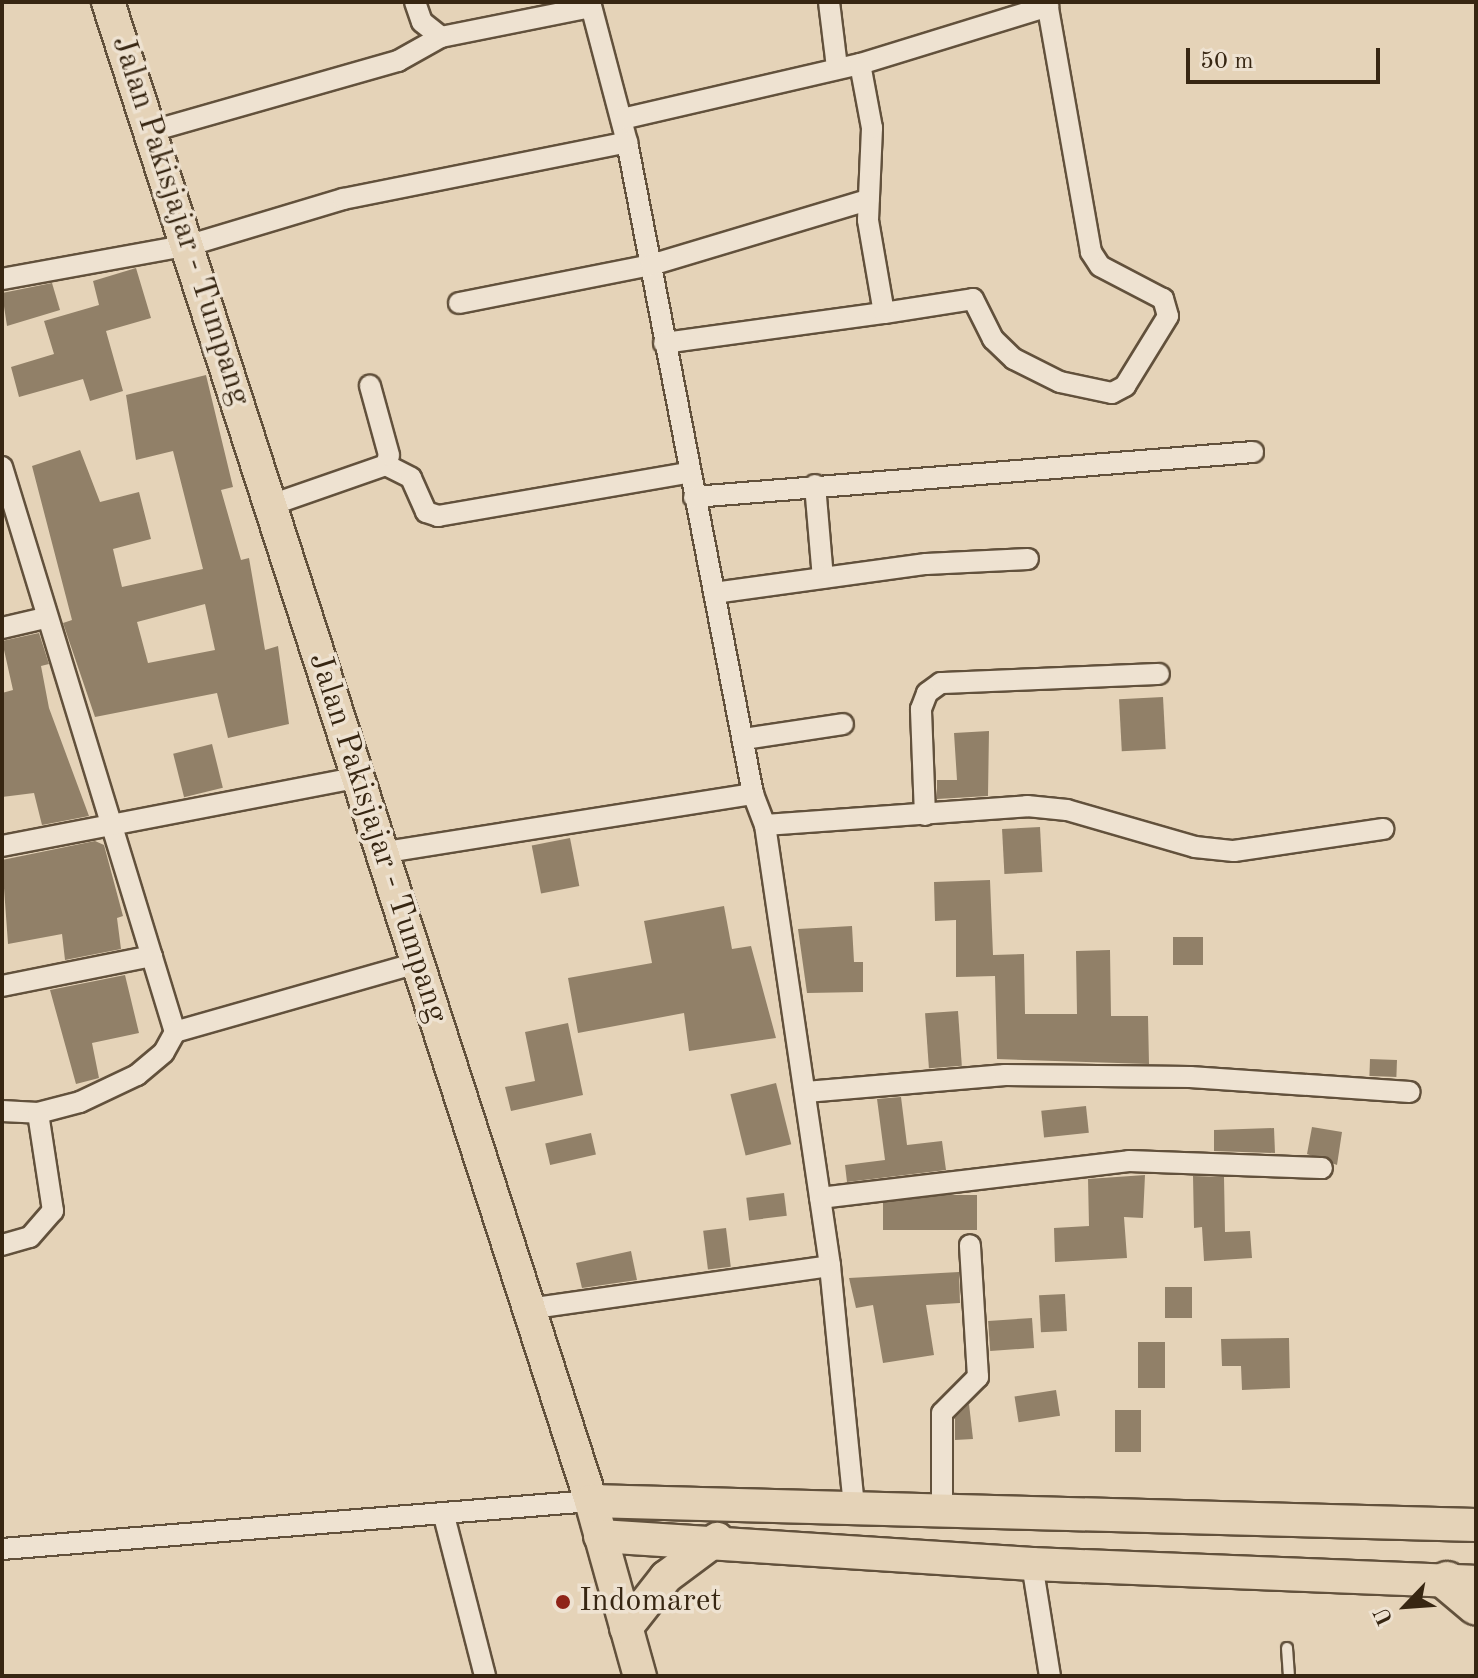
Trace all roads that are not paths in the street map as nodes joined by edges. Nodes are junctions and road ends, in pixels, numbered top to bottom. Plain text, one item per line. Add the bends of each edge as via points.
1 (108, 2) edge
2 (415, 2) edge
3 (829, 2) edge
4 (1047, 4) edge
5 (590, 5) edge
6 (441, 37) junction
7 (860, 64) junction
8 (837, 67) junction
9 (622, 119) junction
10 (152, 131) junction
11 (627, 142) junction
12 (868, 200) junction
13 (190, 245) junction
14 (651, 265) junction
15 (2, 279) edge
16 (459, 303) dead end
17 (884, 313) junction
18 (664, 343) junction
19 (370, 386) dead end
20 (1253, 452) dead end
21 (386, 465) junction
22 (2, 467) edge
23 (688, 473) junction
24 (815, 485) junction
25 (694, 497) junction
26 (271, 505) junction
27 (1028, 559) dead end
28 (823, 578) junction
29 (714, 593) junction
30 (45, 618) junction
31 (2, 628) edge
32 (1159, 674) dead end
33 (843, 724) dead end
34 (744, 739) junction
35 (356, 778) junction
36 (753, 794) junction
37 (925, 815) junction
38 (765, 825) junction
39 (113, 828) junction
40 (1383, 829) dead end
41 (2, 846) edge
42 (380, 853) junction
43 (152, 956) junction
44 (418, 963) junction
45 (2, 986) edge
46 (175, 1032) junction
47 (806, 1092) junction
48 (1409, 1092) dead end
49 (2, 1111) edge
50 (38, 1113) junction
51 (1322, 1168) dead end
52 (820, 1198) junction
53 (2, 1245) edge
54 (970, 1245) dead end
55 (830, 1266) junction
56 (528, 1309) junction
57 (591, 1501) junction
58 (854, 1505) junction
59 (942, 1507) junction
60 (444, 1516) junction
61 (1476, 1525) edge
62 (600, 1536) junction
63 (717, 1539) junction
64 (2, 1549) edge
65 (1032, 1564) junction
66 (1462, 1581) edge
67 (1476, 1605) edge
68 (626, 1628) junction
69 (1287, 1648) dead end
70 (485, 1676) edge
71 (640, 1676) edge
72 (1050, 1676) edge
73 (1289, 1676) edge

1 - 10 main road, Jalan Pakisjajar - Tumpang
2 - 6 street via 422,22
3 - 8 street
4 - 7 street
4 - 17 street via 1091,252 1100,266 1163,299 1168,316 1125,386 1112,393 1060,382 1014,359 993,339 973,299
5 - 6 street
5 - 9 street
6 - 10 street via 398,61
7 - 8 street
7 - 12 street via 872,128
8 - 9 street
9 - 11 street
10 - 13 main road, Jalan Pakisjajar - Tumpang
11 - 13 street via 343,199
11 - 14 street
12 - 14 street
12 - 17 street
13 - 15 street
13 - 26 main road, Jalan Pakisjajar - Tumpang
14 - 16 street
14 - 18 street
17 - 18 street
18 - 23 street
19 - 21 street via 389,455
20 - 24 street
21 - 23 street via 411,478 426,512 438,516
21 - 26 street
22 - 30 street
23 - 25 street
24 - 25 street
24 - 28 street
25 - 29 street
26 - 35 main road, Jalan Pakisjajar - Tumpang
27 - 28 street
28 - 29 street
29 - 34 street
30 - 31 street
30 - 39 street
32 - 37 street via 941,683 927,693 921,709
33 - 34 street
34 - 36 street
35 - 39 street
35 - 42 main road, Jalan Pakisjajar - Tumpang
36 - 38 street
36 - 42 street
37 - 38 street
37 - 40 street via 1027,806 1067,810 1195,847 1234,851
38 - 47 street
39 - 41 street
39 - 43 street
39 - 46 street
42 - 44 main road, Jalan Pakisjajar - Tumpang
43 - 45 street
43 - 46 street
44 - 46 street
44 - 56 main road, Jalan Pakisjajar - Tumpang
46 - 50 street via 164,1052 137,1075 80,1102
47 - 48 street via 1005,1075 1190,1077
47 - 52 street
49 - 50 street
50 - 53 street via 53,1211 30,1237
51 - 52 street via 1129,1161
52 - 55 street
54 - 59 street via 978,1377 942,1413
55 - 56 street
55 - 58 street
56 - 57 main road, Jalan Pakisjajar - Tumpang
57 - 58 main road
57 - 60 street
57 - 62 main road, Jalan Pakisjajar - Tumpang
58 - 59 main road
59 - 61 main road
60 - 64 street
60 - 70 street
62 - 63 main road
62 - 68 main road, Jalan Pakisjajar - Tumpang
63 - 65 main road
63 - 68 main road via 666,1577
65 - 66 main road
65 - 72 street
66 - 67 highway
68 - 71 main road, Jalan Pakisjajar - Tumpang
69 - 73 lane

